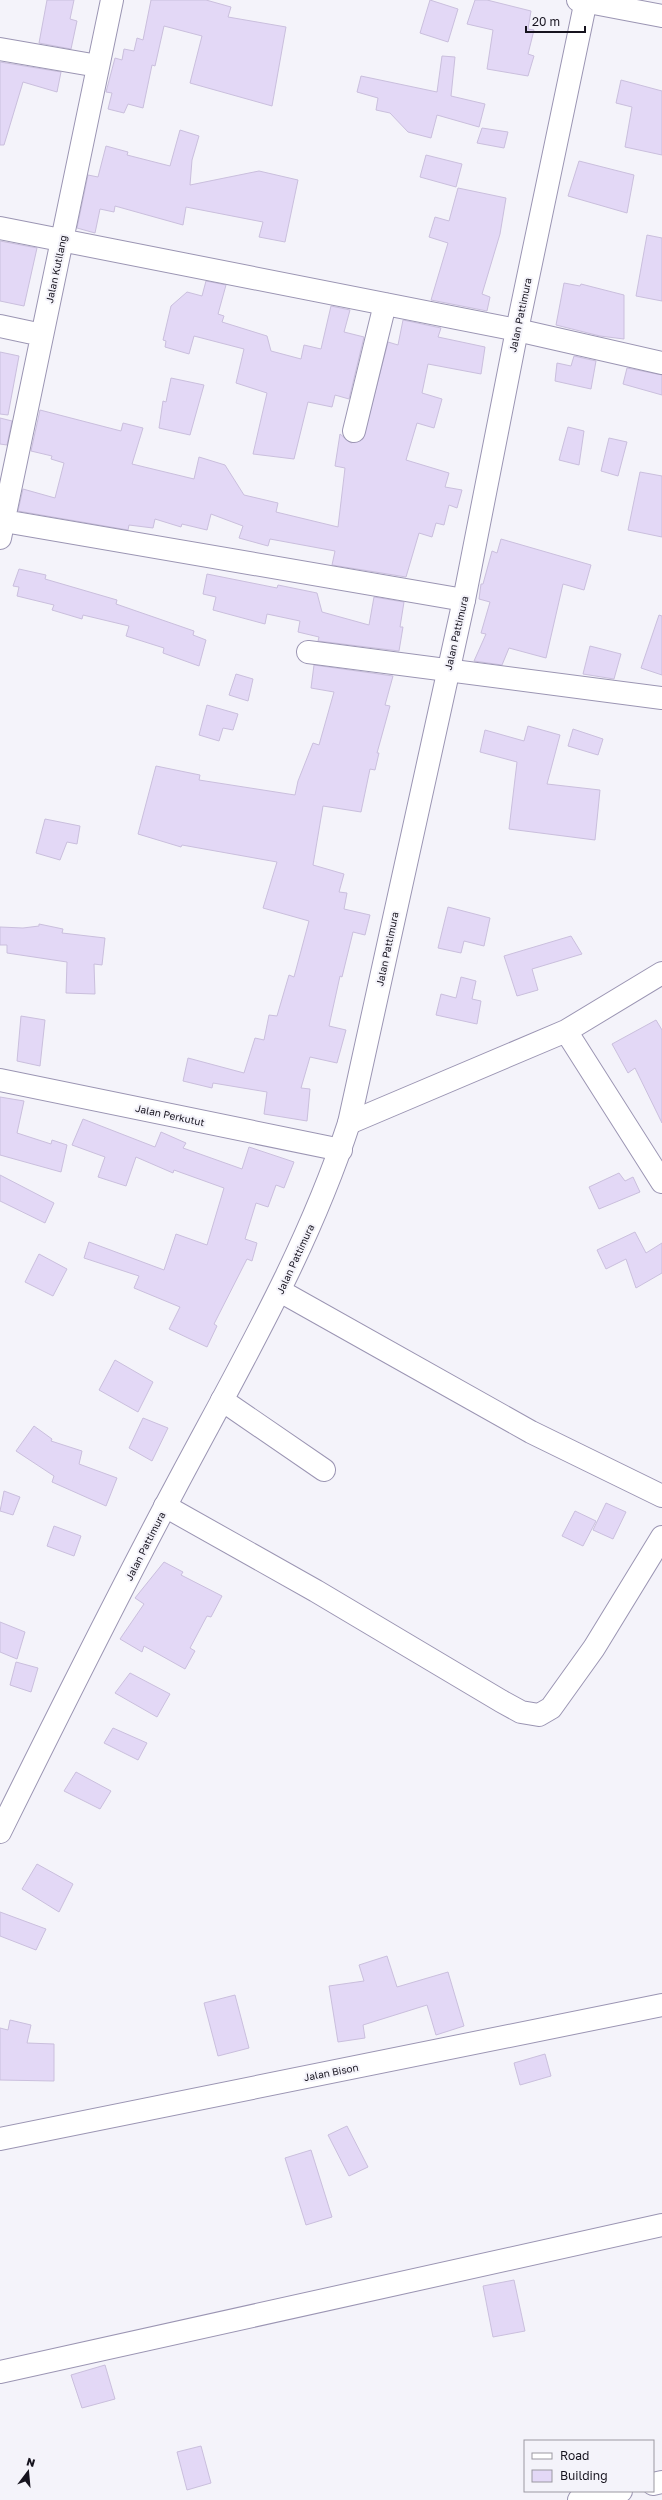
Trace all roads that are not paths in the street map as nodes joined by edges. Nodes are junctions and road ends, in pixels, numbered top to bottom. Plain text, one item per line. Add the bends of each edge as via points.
1 (112, 0) edge
2 (584, 0) edge
3 (662, 16) edge
4 (0, 49) edge
5 (98, 66) junction
6 (0, 228) edge
7 (62, 241) junction
8 (385, 304) junction
9 (0, 326) edge
10 (517, 330) junction
11 (42, 335) junction
12 (662, 363) edge
13 (354, 432) dead end
14 (2, 529) edge
15 (464, 600) junction
16 (308, 652) dead end
17 (448, 670) junction
18 (662, 698) edge
19 (662, 973) edge
20 (566, 1031) junction
21 (0, 1080) edge
22 (349, 1124) junction
23 (341, 1150) junction
24 (662, 1182) edge
25 (280, 1292) junction
26 (222, 1400) junction
27 (324, 1470) dead end
28 (662, 1496) edge
29 (165, 1506) junction
30 (662, 1537) edge
31 (5, 1808) edge
32 (0, 1832) edge
33 (662, 2005) edge
34 (0, 2139) edge
35 (662, 2225) edge
36 (0, 2372) edge
37 (616, 2492) edge
38 (579, 2500) edge

1 - 5 street, Jalan Kutilang
2 - 3 street
2 - 10 street, Jalan Pattimura
4 - 5 street
5 - 7 street, Jalan Kutilang
6 - 7 street
7 - 8 street
7 - 11 street, Jalan Kutilang
8 - 10 street
8 - 13 street
9 - 11 street
10 - 12 street
10 - 15 street, Jalan Pattimura
11 - 14 street, Jalan Kutilang
14 - 15 street
15 - 17 street, Jalan Pattimura
16 - 17 street
17 - 18 street
17 - 22 street, Jalan Pattimura
19 - 20 street
20 - 22 street
20 - 24 street
21 - 23 street, Jalan Perkutut
22 - 23 street, Jalan Pattimura
23 - 25 street, Jalan Pattimura via 325,1193
25 - 26 street, Jalan Pattimura
25 - 28 street via 531,1432
26 - 27 street
26 - 29 street, Jalan Pattimura
29 - 30 street via 501,1701 521,1712 539,1715 551,1708 594,1648
29 - 31 street, Jalan Pattimura
31 - 32 street, Jalan Pattimura
33 - 34 street, Jalan Bison
35 - 36 street
37 - 38 street

